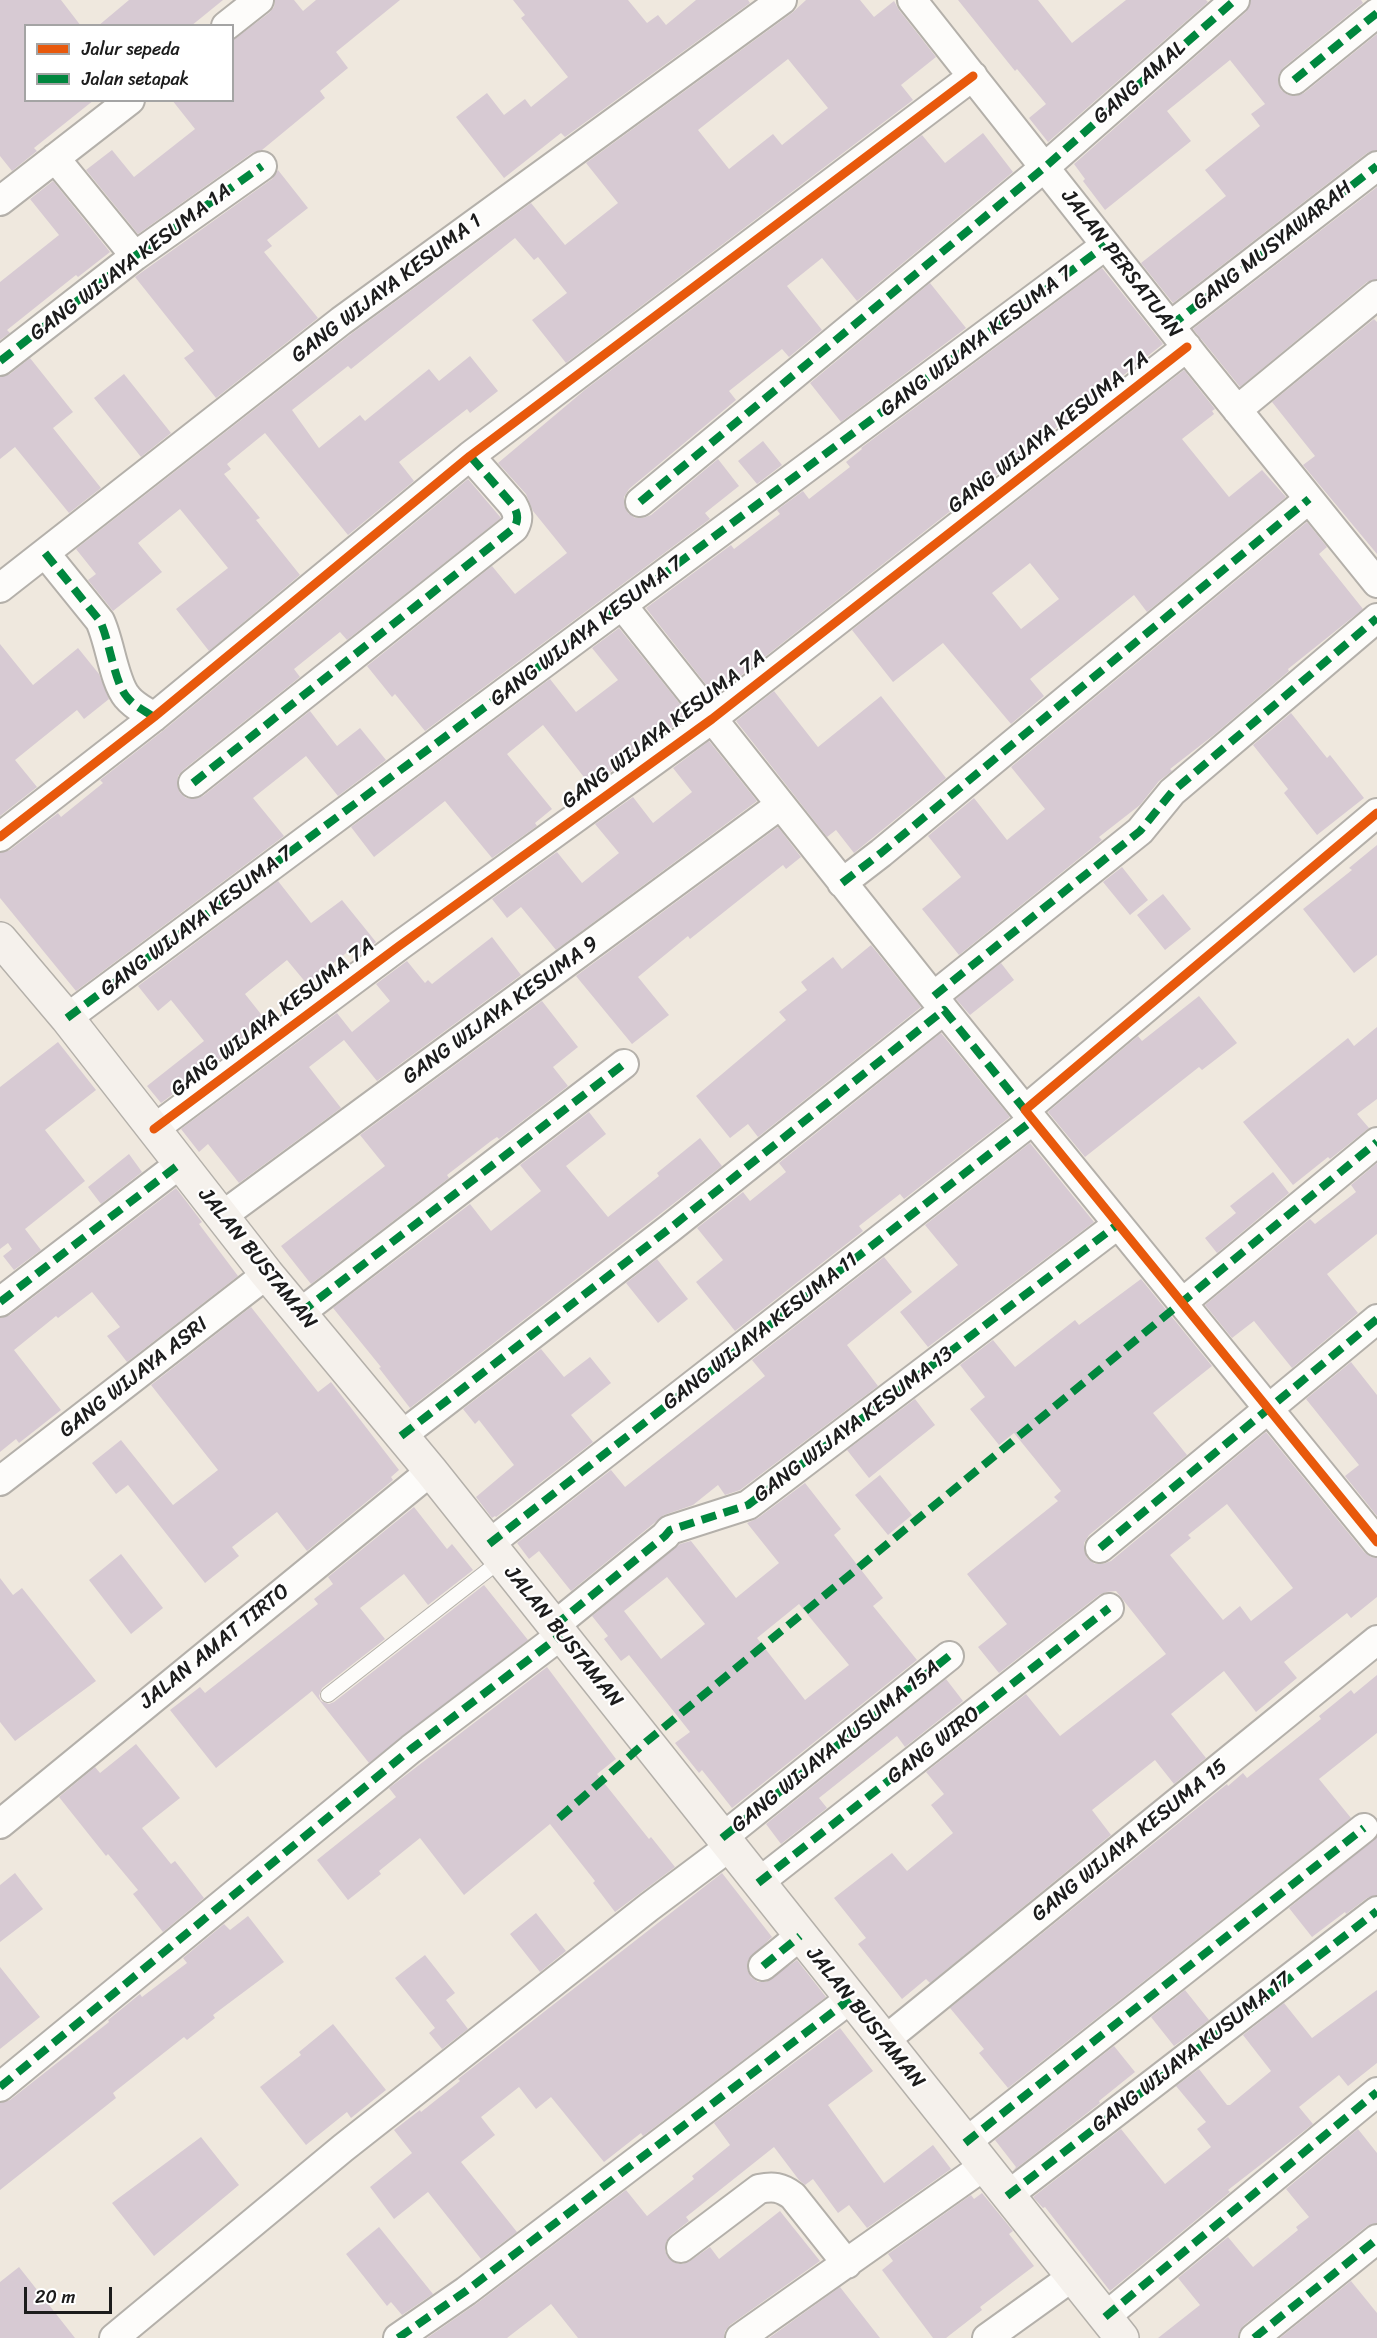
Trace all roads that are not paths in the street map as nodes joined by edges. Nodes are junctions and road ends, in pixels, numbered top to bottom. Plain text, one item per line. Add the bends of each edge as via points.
1 (259, 0) edge
2 (782, 0) edge
3 (912, 0) edge
4 (1235, 0) edge
5 (1377, 13) edge
6 (229, 24) edge
7 (973, 76) junction
8 (1294, 80) dead end
9 (127, 102) edge
10 (55, 158) junction
11 (262, 166) dead end
12 (1045, 166) junction
13 (1377, 166) edge
14 (0, 201) edge
15 (1106, 245) junction
16 (135, 256) junction
17 (1377, 295) edge
18 (1178, 337) junction
19 (0, 361) edge
20 (1237, 410) junction
21 (470, 456) junction
22 (1309, 499) junction
23 (640, 502) dead end
24 (45, 553) junction
25 (1377, 583) edge
26 (0, 588) edge
27 (622, 605) junction
28 (1377, 618) edge
29 (154, 717) junction
30 (712, 719) junction
31 (193, 783) dead end
32 (780, 805) junction
33 (1377, 813) edge
34 (0, 837) edge
35 (842, 883) junction
36 (4, 952) edge
37 (939, 1003) junction
38 (67, 1018) junction
39 (624, 1064) dead end
40 (1029, 1115) junction
41 (154, 1129) junction
42 (1377, 1142) edge
43 (181, 1163) junction
44 (222, 1216) junction
45 (1117, 1225) junction
46 (267, 1274) junction
47 (0, 1302) edge
48 (1182, 1303) junction
49 (300, 1313) junction
50 (1377, 1319) edge
51 (1268, 1408) junction
52 (401, 1436) junction
53 (431, 1471) junction
54 (0, 1481) edge
55 (1377, 1542) edge
56 (1100, 1548) dead end
57 (495, 1552) junction
58 (1109, 1608) dead end
59 (557, 1630) junction
60 (1377, 1640) edge
61 (949, 1656) dead end
62 (328, 1695) dead end
63 (0, 1824) edge
64 (1364, 1828) dead end
65 (726, 1842) junction
66 (758, 1883) junction
67 (1377, 1911) edge
68 (800, 1936) junction
69 (763, 1966) dead end
70 (850, 1999) junction
71 (884, 2041) junction
72 (0, 2086) edge
73 (1377, 2092) edge
74 (974, 2154) junction
75 (1007, 2196) junction
76 (1377, 2239) edge
77 (681, 2248) dead end
78 (847, 2264) junction
79 (1072, 2277) junction
80 (1113, 2328) edge
81 (114, 2338) edge
82 (398, 2338) edge
83 (740, 2338) edge
84 (987, 2338) edge
85 (1254, 2338) edge

1 - 6 street
2 - 24 street, GANG WIJAYA KESUMA 1 via 341,321
3 - 7 street, JALAN PERSATUAN
4 - 12 street, GANG AMAL
5 - 8 street
7 - 12 street, JALAN PERSATUAN
7 - 21 street
9 - 10 street
10 - 14 street
10 - 16 street
11 - 16 street, GANG WIJAYA KESUMA 1A
12 - 15 street, JALAN PERSATUAN
12 - 23 street, GANG AMAL
13 - 18 street, GANG MUSYAWARAH
15 - 18 street, JALAN PERSATUAN
15 - 27 street, GANG WIJAYA KESUMA 7
16 - 19 street, GANG WIJAYA KESUMA 1A
17 - 20 street
18 - 20 street, JALAN PERSATUAN
18 - 30 street, GANG WIJAYA KESUMA 7A
20 - 22 street, JALAN PERSATUAN
21 - 29 street
21 - 31 street via 513,505 518,521 514,528
22 - 25 street, JALAN PERSATUAN
22 - 35 street
24 - 26 street, GANG WIJAYA KESUMA 1
24 - 29 street via 100,621 122,690
27 - 30 street
27 - 38 street, GANG WIJAYA KESUMA 7
28 - 37 street via 1172,792 1140,831
29 - 34 street
30 - 32 street
30 - 41 street, GANG WIJAYA KESUMA 7A
32 - 35 street
32 - 44 street, GANG WIJAYA KESUMA 9
33 - 40 street, GANG WIJAYA KESUMA 11
35 - 37 street
36 - 38 main road, JALAN BUSTAMAN
37 - 40 street
37 - 52 street via 669,1229
38 - 41 main road, JALAN BUSTAMAN
39 - 49 street
40 - 45 street
40 - 57 street, GANG WIJAYA KESUMA 11
41 - 43 main road, JALAN BUSTAMAN
42 - 48 street
43 - 44 main road, JALAN BUSTAMAN
43 - 47 street
44 - 46 main road, JALAN BUSTAMAN
45 - 48 street
45 - 59 street, GANG WIJAYA KESUMA 13 via 748,1505 670,1530
46 - 49 main road, JALAN BUSTAMAN
46 - 54 street, GANG WIJAYA ASRI
48 - 51 street
49 - 52 main road, JALAN BUSTAMAN
50 - 51 street
51 - 55 street
51 - 56 street
52 - 53 main road, JALAN BUSTAMAN
53 - 57 main road, JALAN BUSTAMAN
53 - 63 street, JALAN AMAT TIRTO
57 - 59 main road, JALAN BUSTAMAN
57 - 62 lane
58 - 66 street, GANG WIRO
59 - 65 main road, JALAN BUSTAMAN
59 - 72 street, GANG WIJAYA KESUMA 13
60 - 71 street, GANG WIJAYA KESUMA 15
61 - 65 street, GANG WIJAYA KUSUMA 15A
64 - 74 street
65 - 66 main road, JALAN BUSTAMAN
65 - 81 street, GANG WIJAYA KUSUMA 15A via 343,2148
66 - 68 main road, JALAN BUSTAMAN
67 - 75 street, GANG WIJAYA KUSUMA 17
68 - 69 street
68 - 70 main road, JALAN BUSTAMAN
70 - 71 main road, JALAN BUSTAMAN
70 - 82 street via 466,2291
71 - 74 main road, JALAN BUSTAMAN
73 - 80 street
74 - 75 main road, JALAN BUSTAMAN
74 - 78 street
75 - 79 main road, JALAN BUSTAMAN
76 - 85 street
77 - 78 street via 759,2189 772,2187 782,2188 793,2196
78 - 83 street
79 - 80 main road, JALAN BUSTAMAN
79 - 84 street

